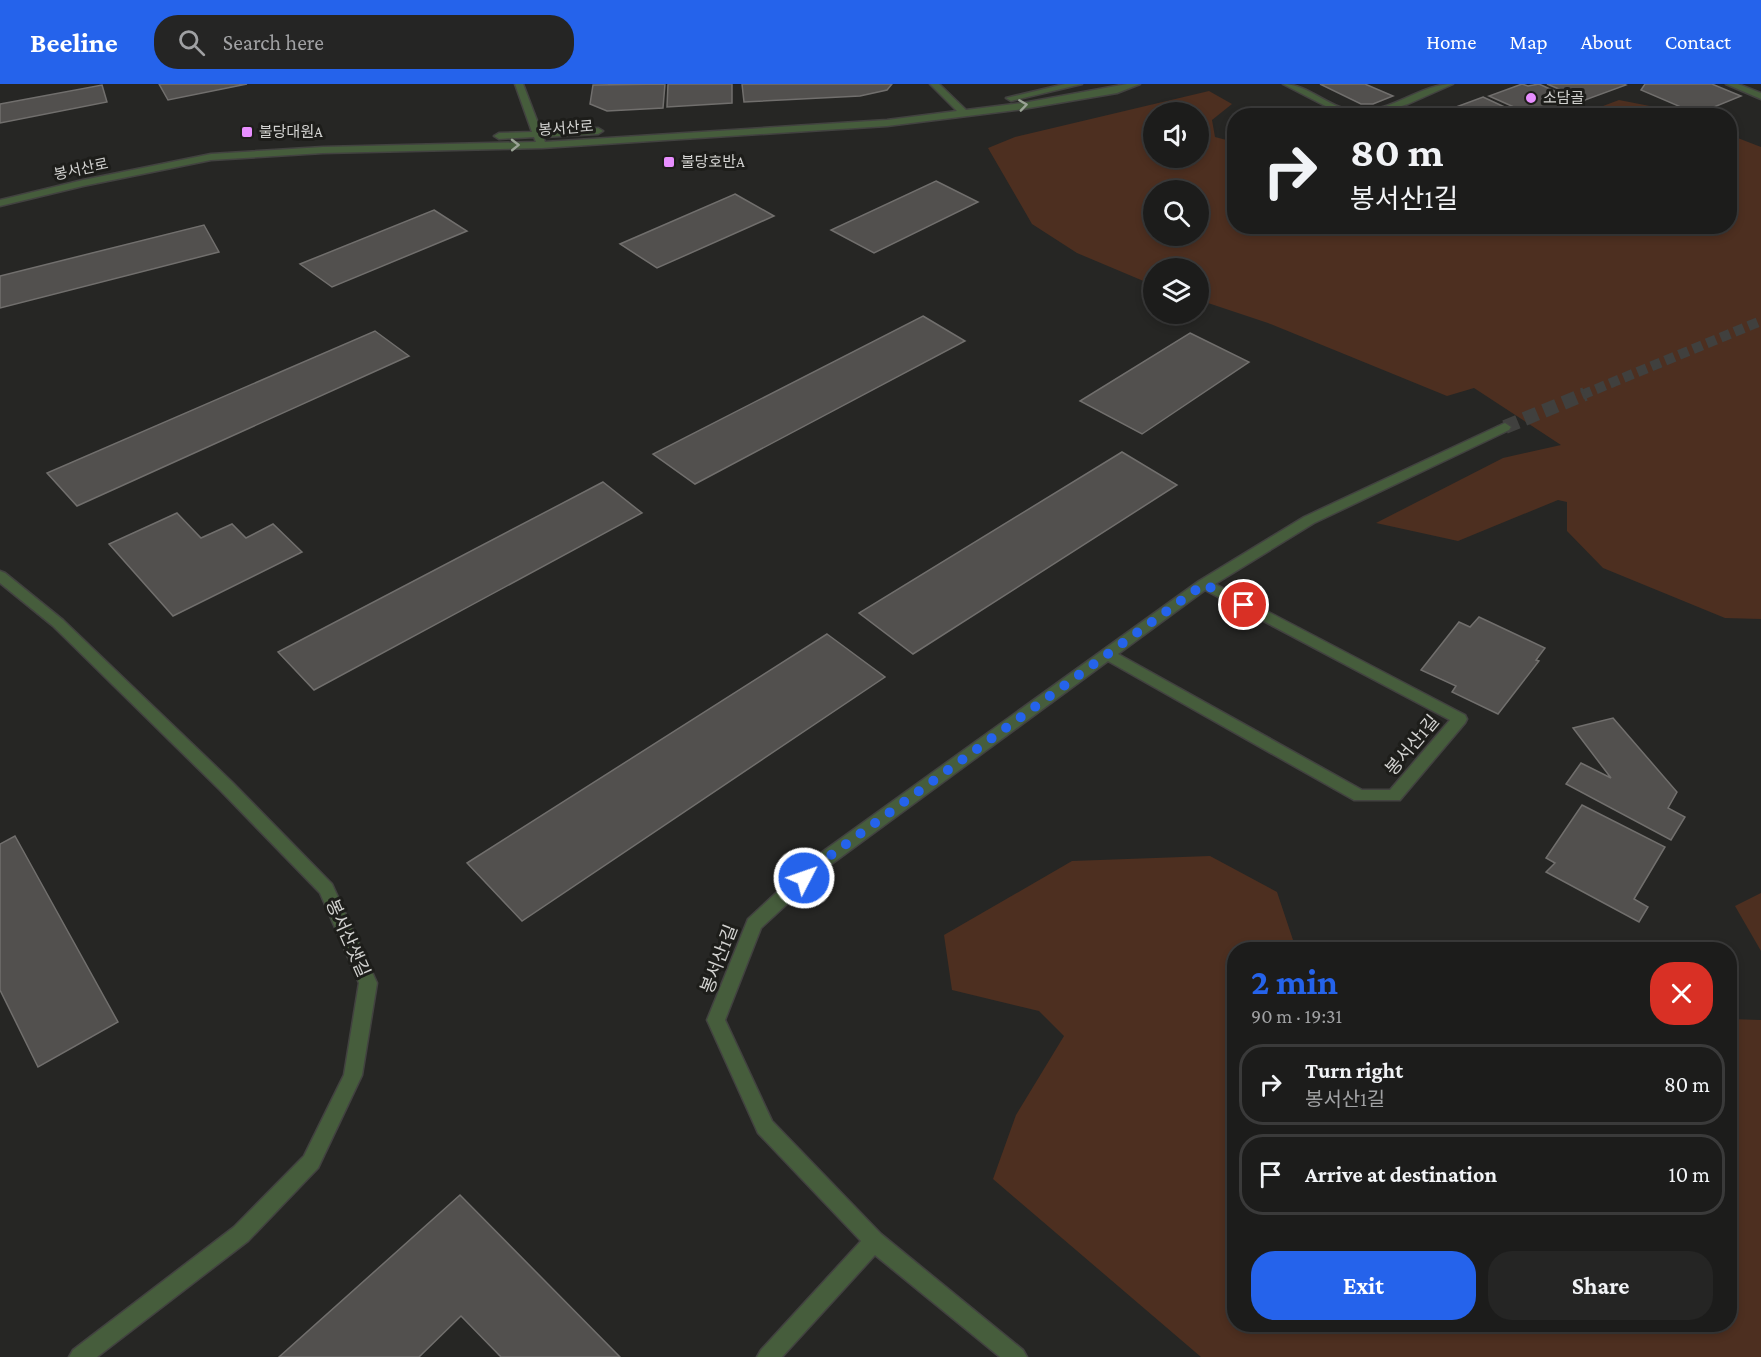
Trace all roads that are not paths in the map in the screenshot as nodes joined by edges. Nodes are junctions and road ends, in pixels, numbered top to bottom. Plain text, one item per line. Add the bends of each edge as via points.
1 (519, 84) edge
2 (934, 84) edge
3 (1078, 84) edge
4 (1136, 84) edge
5 (1287, 84) edge
6 (1449, 84) edge
7 (1730, 84) edge
8 (1761, 96) edge
9 (1339, 108) edge
10 (1383, 108) edge
11 (960, 110) junction
12 (539, 134) junction
13 (542, 145) junction
14 (0, 196) edge
15 (0, 203) edge
16 (1505, 427) tunnel mouth
17 (0, 576) edge
18 (1204, 584) junction
19 (1107, 654) junction
20 (874, 1240) junction
21 (80, 1357) edge
22 (768, 1357) edge
23 (1016, 1357) edge

1 - 12 street
2 - 11 street
3 - 11 street, 봉서산로
11 -> 4 street, 봉서산로 via 1117,90
5 - 9 street
6 - 10 street
7 - 8 street
11 - 12 street, 봉서산로
11 - 13 street, 봉서산로 via 886,123
12 - 13 street
12 - 14 street, 봉서산로 via 326,141 214,150
15 -> 13 street, 봉서산로 via 211,157
16 - 18 street, 봉서산1길 via 1309,520
17 - 21 street, 봉서산샛길 via 58,623 326,889 368,983 353,1075 311,1162 241,1234
18 - 19 street, 봉서산1길
18 - 19 street, 봉서산1길 via 1460,719 1394,796 1360,796
19 - 20 street, 봉서산1길 via 820,863 754,924 717,1020 765,1127
20 - 22 street
20 - 23 street, 봉서산1길

